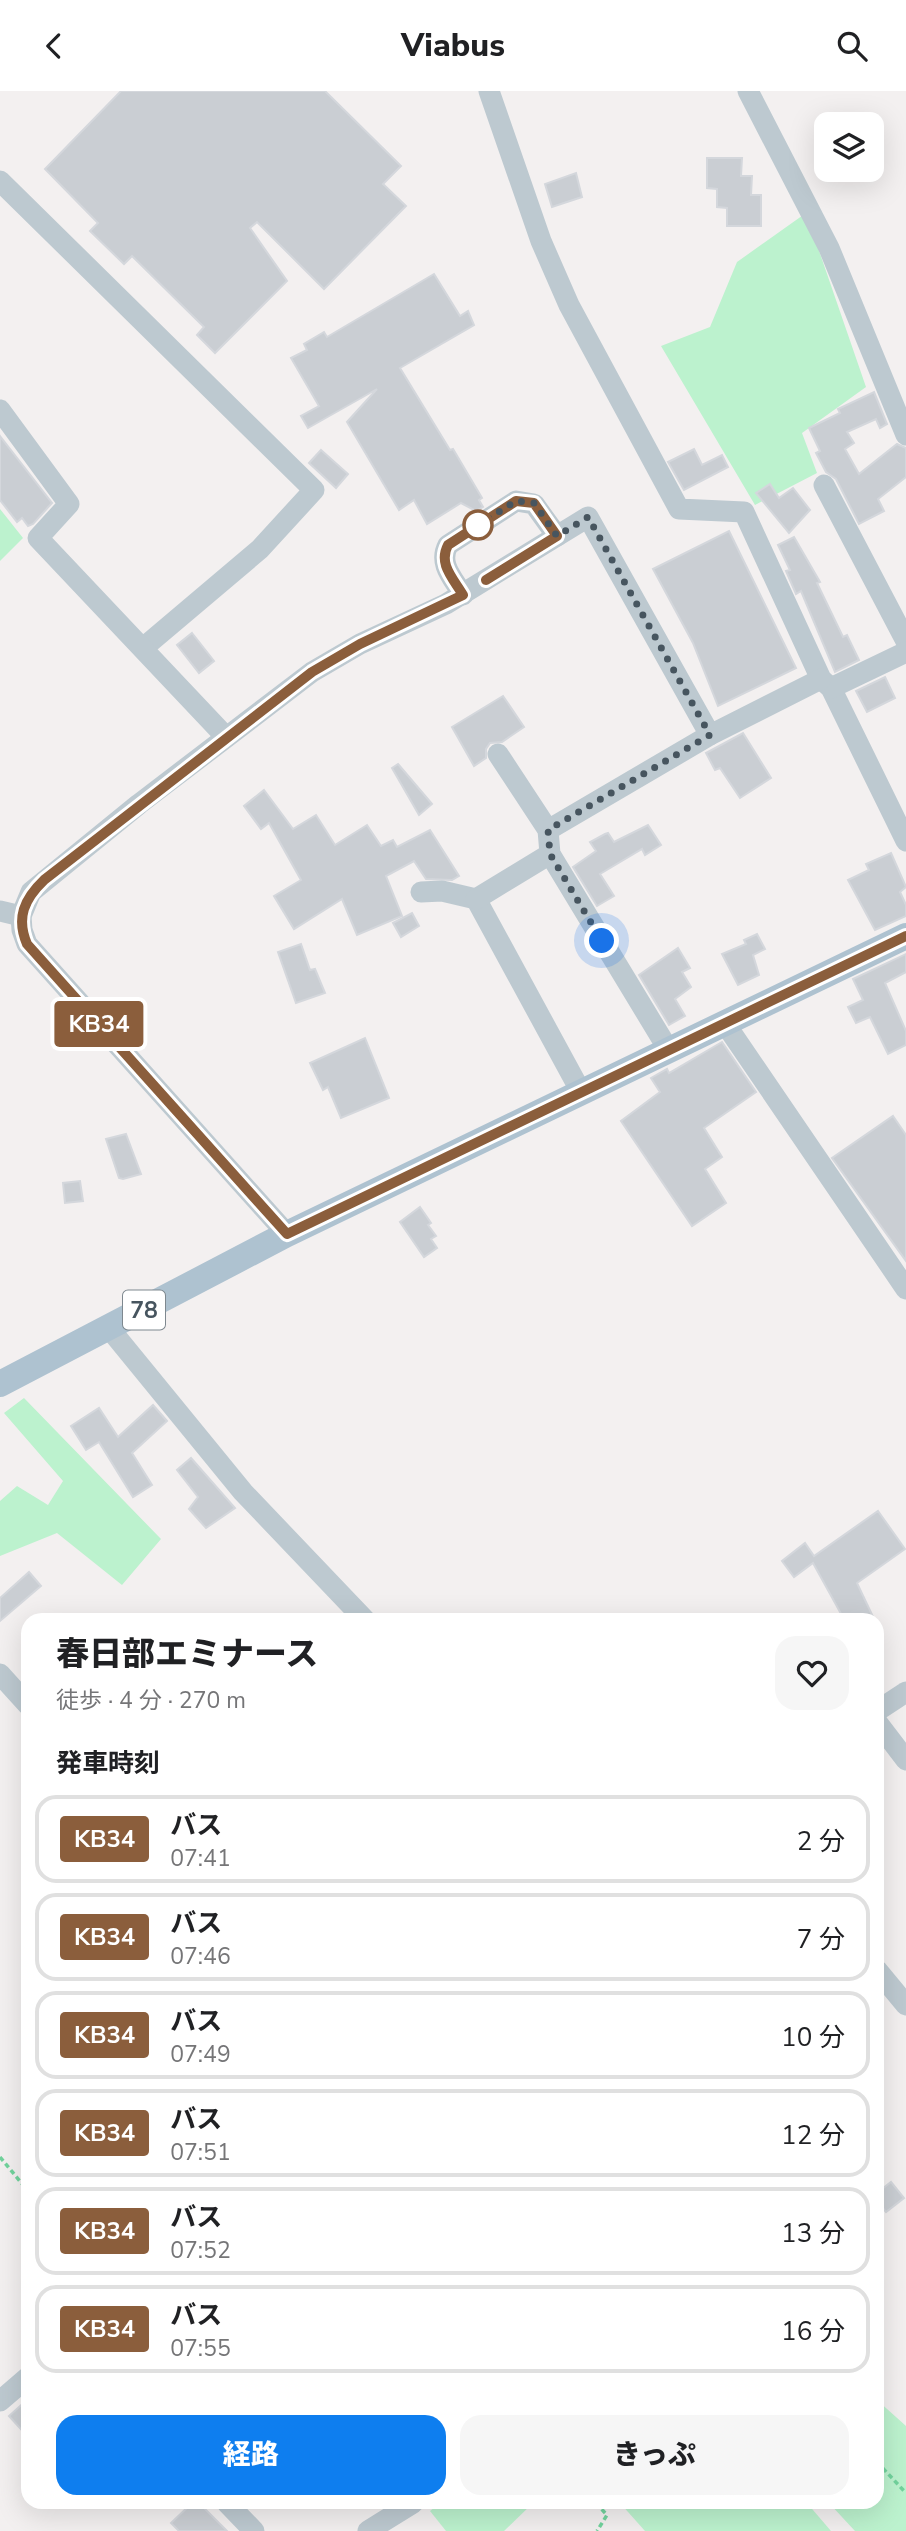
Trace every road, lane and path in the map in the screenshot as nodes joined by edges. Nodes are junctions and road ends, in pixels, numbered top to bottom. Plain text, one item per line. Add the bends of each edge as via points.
1 (489, 91) edge
2 (748, 91) edge
3 (0, 181) edge
4 (0, 410) edge
5 (906, 435) edge
6 (824, 485) dead end
7 (557, 536) junction
8 (463, 595) junction
9 (906, 641) edge
10 (143, 648) junction
11 (906, 652) edge
12 (826, 684) junction
13 (710, 735) junction
14 (226, 737) junction
15 (498, 754) dead end
16 (548, 830) junction
17 (906, 841) edge
18 (550, 854) junction
19 (421, 892) dead end
20 (476, 899) junction
21 (0, 911) edge
22 (21, 916) junction
23 (906, 936) edge
24 (724, 1021) junction
25 (668, 1049) junction
26 (581, 1092) junction
27 (287, 1234) junction
28 (905, 1285) edge
29 (109, 1328) junction
30 (0, 1384) edge
31 (358, 1613) edge
32 (0, 1674) edge
33 (906, 1692) edge
34 (21, 1697) edge
35 (884, 1706) edge
36 (884, 1731) edge
37 (906, 1760) edge
38 (884, 1978) edge
39 (906, 2005) edge
40 (0, 2157) edge
41 (21, 2182) edge
42 (21, 2383) edge
43 (0, 2401) edge
44 (884, 2469) edge
45 (906, 2493) edge
46 (233, 2509) edge
47 (403, 2509) edge
48 (602, 2509) edge
49 (254, 2531) edge
50 (368, 2531) edge
51 (597, 2531) edge

1 - 12 street via 541,241 569,305 679,509 744,512
2 - 5 street via 829,248
3 - 10 street via 314,490 260,549
4 - 10 street via 69,504 38,538
6 - 9 street
7 - 8 street
7 - 8 street via 534,503 516,501 448,545 444,563
7 - 13 street via 588,517
8 - 14 street via 334,657
10 - 14 street
11 - 12 street
12 - 13 street
12 - 17 street
13 - 16 street
14 - 22 street via 44,880 31,892
15 - 16 street
16 - 18 street
18 - 20 street
18 - 25 street
19 - 20 street via 442,891
20 - 26 street
21 - 22 street
22 - 27 street via 27,944
23 - 24 main road, 78
24 - 25 main road, 78
24 - 28 street
25 - 26 main road, 78
26 - 27 main road, 78
27 - 29 main road, 78
29 - 30 main road, 78
29 - 31 street via 243,1492
32 - 34 street
33 - 35 street
36 - 37 street
38 - 39 street
40 - 41 path
42 - 43 street
44 - 45 path
46 - 49 street
47 - 50 street
48 - 51 path via 607,2515

